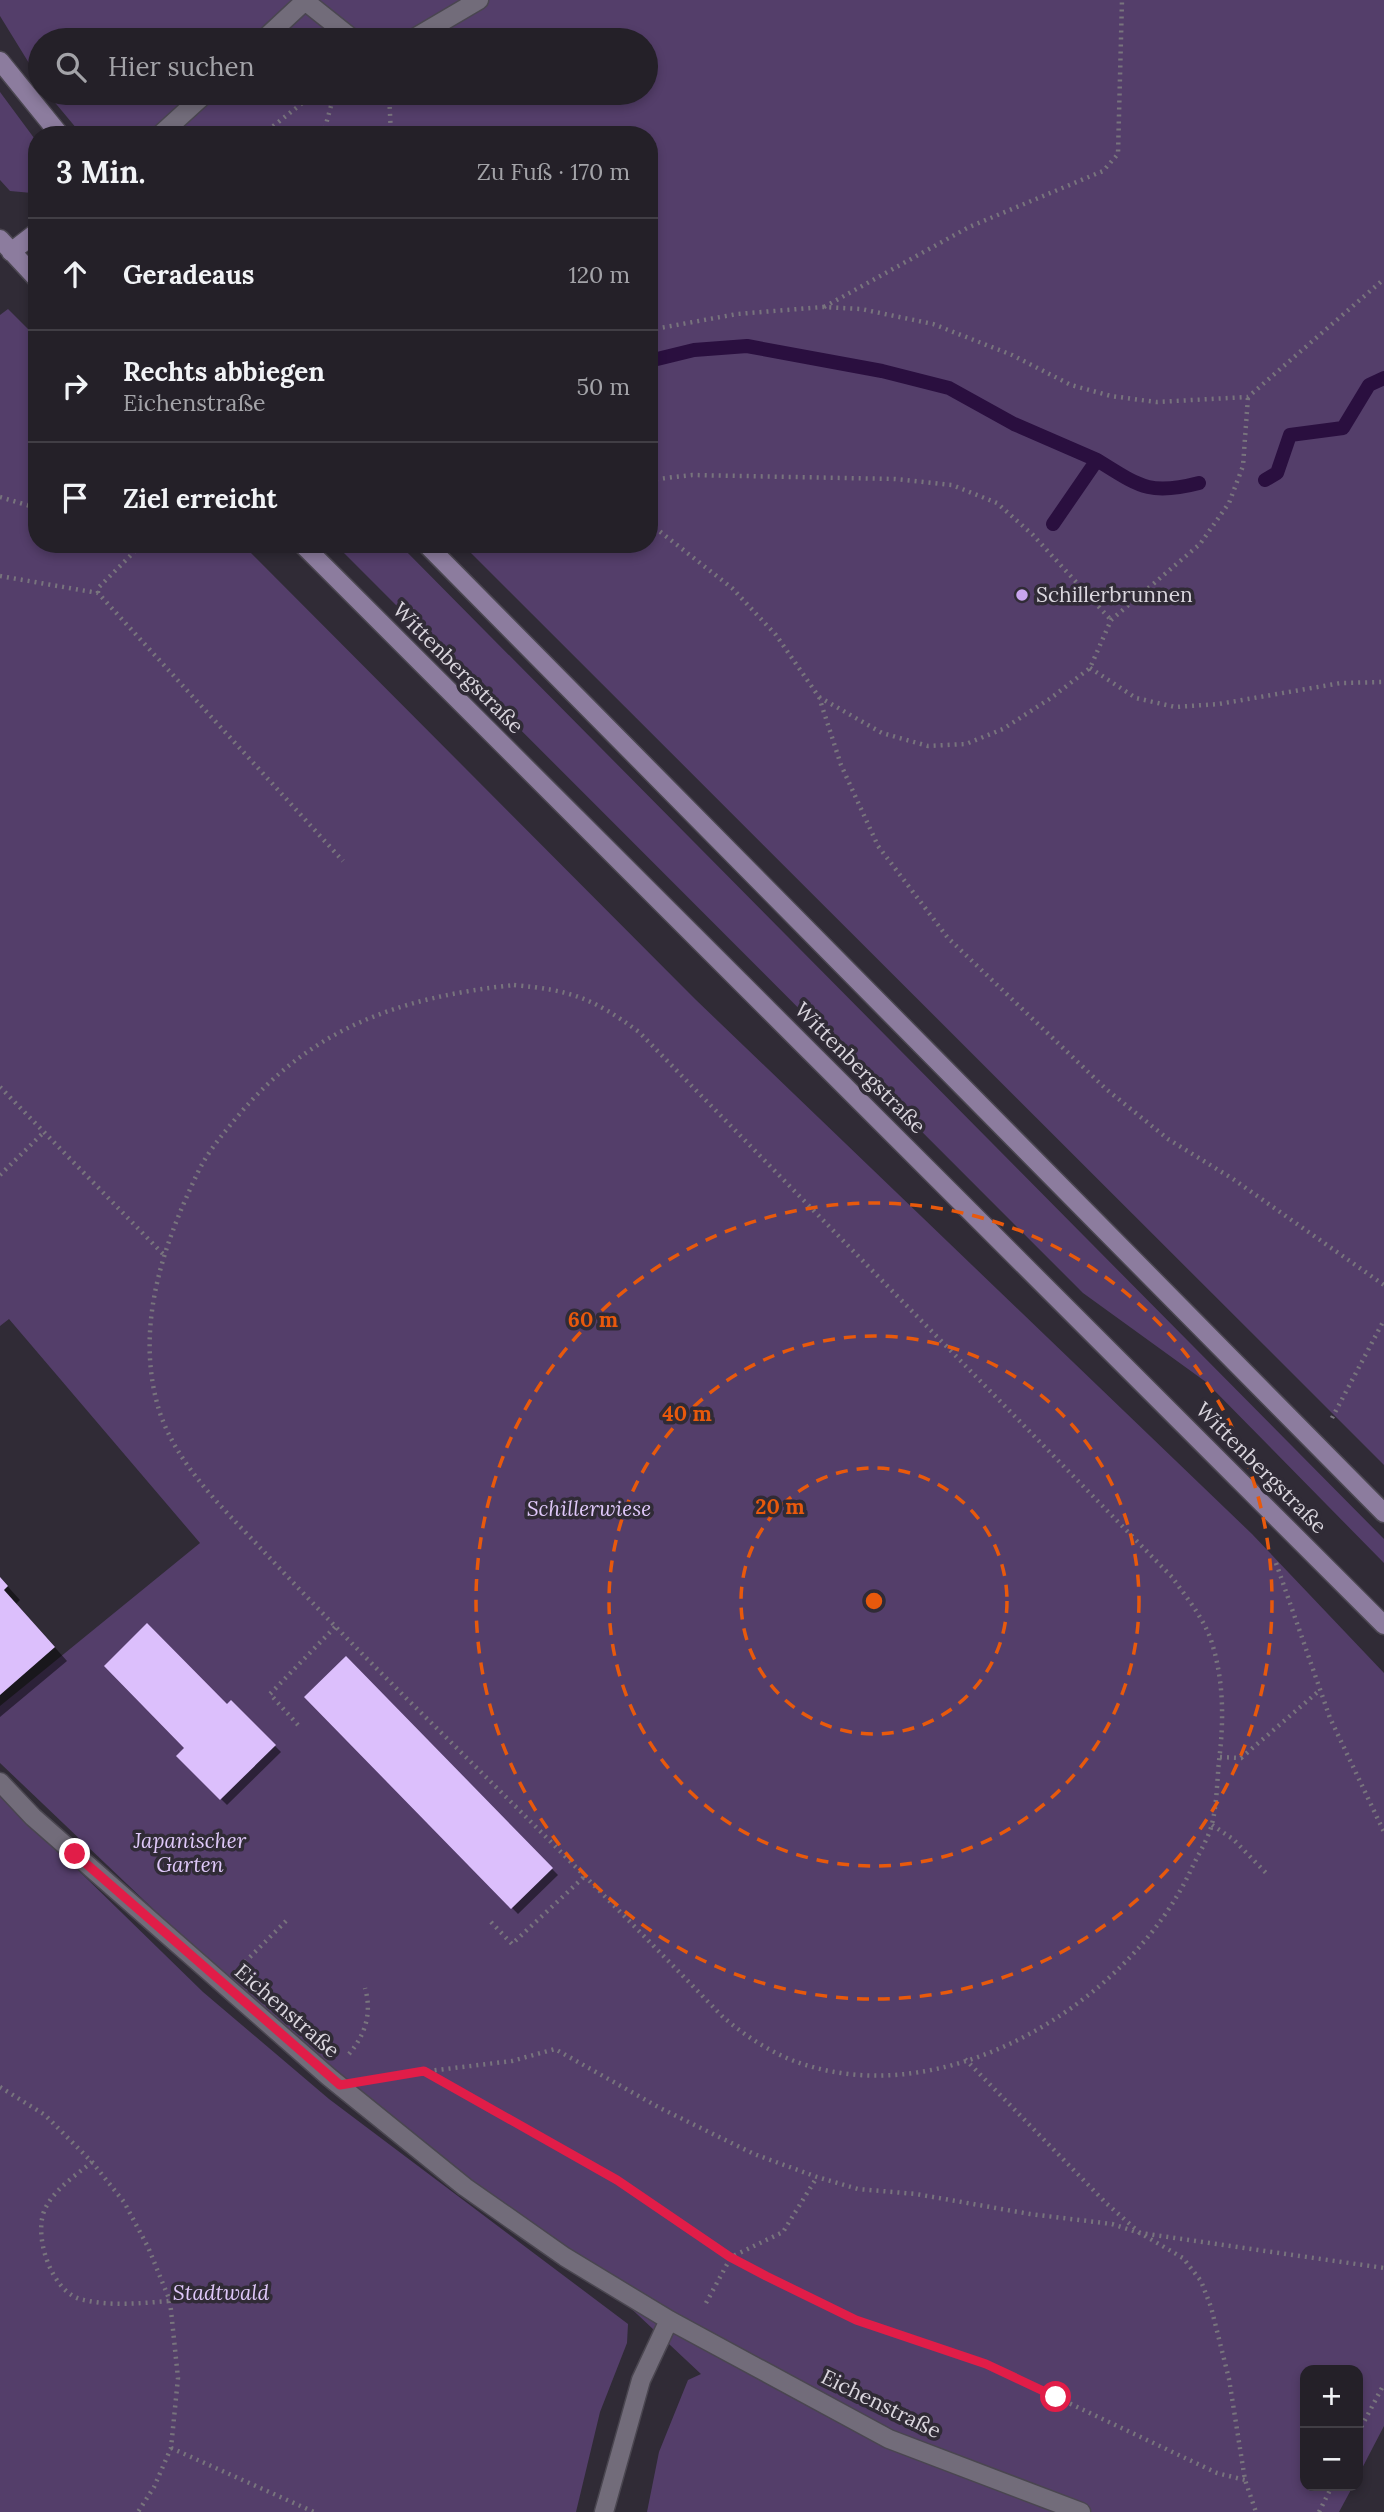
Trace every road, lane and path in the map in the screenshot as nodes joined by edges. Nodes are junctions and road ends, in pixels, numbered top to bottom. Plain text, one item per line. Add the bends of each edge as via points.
1 (306, 0) edge
2 (479, 0) edge
3 (1122, 0) edge
4 (276, 28) edge
5 (340, 28) edge
6 (431, 28) edge
7 (0, 61) edge
8 (28, 96) edge
9 (36, 105) edge
10 (193, 105) edge
11 (300, 105) edge
12 (332, 105) edge
13 (390, 105) edge
14 (53, 126) edge
15 (170, 126) edge
16 (273, 126) edge
17 (325, 126) edge
18 (391, 126) edge
19 (28, 237) edge
20 (4, 250) edge
21 (28, 271) edge
22 (1384, 279) edge
23 (823, 307) junction
24 (658, 328) edge
25 (1248, 397) junction
26 (658, 479) edge
27 (0, 497) edge
28 (28, 505) edge
29 (658, 530) edge
30 (133, 553) edge
31 (311, 553) edge
32 (435, 553) edge
33 (0, 576) edge
34 (98, 593) junction
35 (1111, 620) junction
36 (1090, 668) junction
37 (1384, 682) edge
38 (819, 697) junction
39 (343, 861) dead end
40 (0, 1087) edge
41 (45, 1132) junction
42 (0, 1175) edge
43 (163, 1254) junction
44 (1384, 1285) edge
45 (1384, 1320) edge
46 (1317, 1446) junction
47 (1384, 1513) edge
48 (1273, 1556) dead end
49 (1384, 1625) edge
50 (335, 1628) junction
51 (1320, 1690) junction
52 (298, 1725) dead end
53 (1220, 1757) junction
54 (0, 1782) edge
55 (1212, 1825) junction
56 (1384, 1832) edge
57 (586, 1875) junction
58 (1269, 1876) dead end
59 (289, 1918) dead end
60 (491, 1922) dead end
61 (247, 1960) dead end
62 (365, 1988) dead end
63 (965, 2059) junction
64 (424, 2071) junction
65 (335, 2081) junction
66 (0, 2087) edge
67 (92, 2162) junction
68 (817, 2177) junction
69 (1140, 2233) junction
70 (730, 2257) junction
71 (1384, 2268) edge
72 (170, 2301) junction
73 (669, 2320) junction
74 (691, 2332) junction
75 (1384, 2384) edge
76 (1361, 2428) edge
77 (171, 2448) junction
78 (1245, 2480) junction
79 (1330, 2491) edge
80 (138, 2512) edge
81 (314, 2512) edge
82 (604, 2512) edge
83 (1081, 2512) edge
84 (1256, 2512) edge
85 (1319, 2512) edge

1 - 4 street
1 - 5 street
2 - 6 street
3 - 23 path via 1118,154 1103,170 969,227
7 - 8 main road
9 - 14 main road
10 - 15 street
11 - 16 path
12 - 17 path
13 - 18 path
19 - 20 main road
20 - 21 main road
22 - 25 path
23 - 24 path via 737,314
23 - 25 path via 861,309 933,324 1071,384 1111,396 1156,402
25 - 35 path via 1243,467 1229,503 1200,544
26 - 35 path via 692,475 895,479 952,485 997,503
27 - 28 path
29 - 38 path via 732,588 776,635
30 - 34 path
31 - 49 main road, Wittenbergstraße
32 - 46 main road
33 - 34 path
34 - 39 path
35 - 36 path
36 - 37 path via 1136,698 1175,707
36 - 38 path via 1003,729 966,744 929,746 882,733
38 - 44 path via 841,765 878,846 948,938 1106,1089 1147,1122
40 - 41 path
41 - 42 path
41 - 43 path
43 - 50 path via 151,1308 149,1365 160,1412 182,1460
43 - 53 path via 216,1142 261,1089 299,1055 354,1023 398,1005 453,991 514,985 555,988 604,1006 639,1032 1172,1577 1210,1639 1224,1710
45 - 46 path
46 - 47 main road
48 - 51 path
50 - 52 path via 270,1694
50 - 57 path
51 - 53 path via 1241,1758
51 - 56 path
53 - 55 path
54 - 65 street, Eichenstraße via 33,1817
55 - 58 path via 1233,1839
55 - 63 path via 1179,1895 1105,1983 1060,2017 1007,2045
57 - 60 path via 512,1944
57 - 63 path via 722,2017 746,2036 808,2066 874,2076 924,2072
59 - 61 path
62 - 65 path via 370,2005 367,2020
63 - 69 path
64 - 65 path
64 - 68 path via 512,2062 555,2049 660,2108
64 - 70 path via 617,2180
65 - 73 street, Eichenstraße via 465,2187 565,2257
66 - 67 path via 45,2115
67 - 72 path via 124,2202
67 - 72 path via 60,2189 40,2225 57,2281 77,2298 118,2304
68 - 69 path via 858,2189 1112,2224
68 - 70 path via 783,2232
69 - 71 path
69 - 78 path via 1183,2258 1201,2281 1229,2379
70 - 74 path
70 - 78 path via 856,2320 986,2364 1217,2473
72 - 77 path via 178,2378
73 - 74 street, Eichenstraße
73 - 82 street via 641,2380
74 - 83 street, Eichenstraße via 889,2439
75 - 76 path
77 - 80 path
77 - 81 path
78 - 84 path
79 - 85 path

